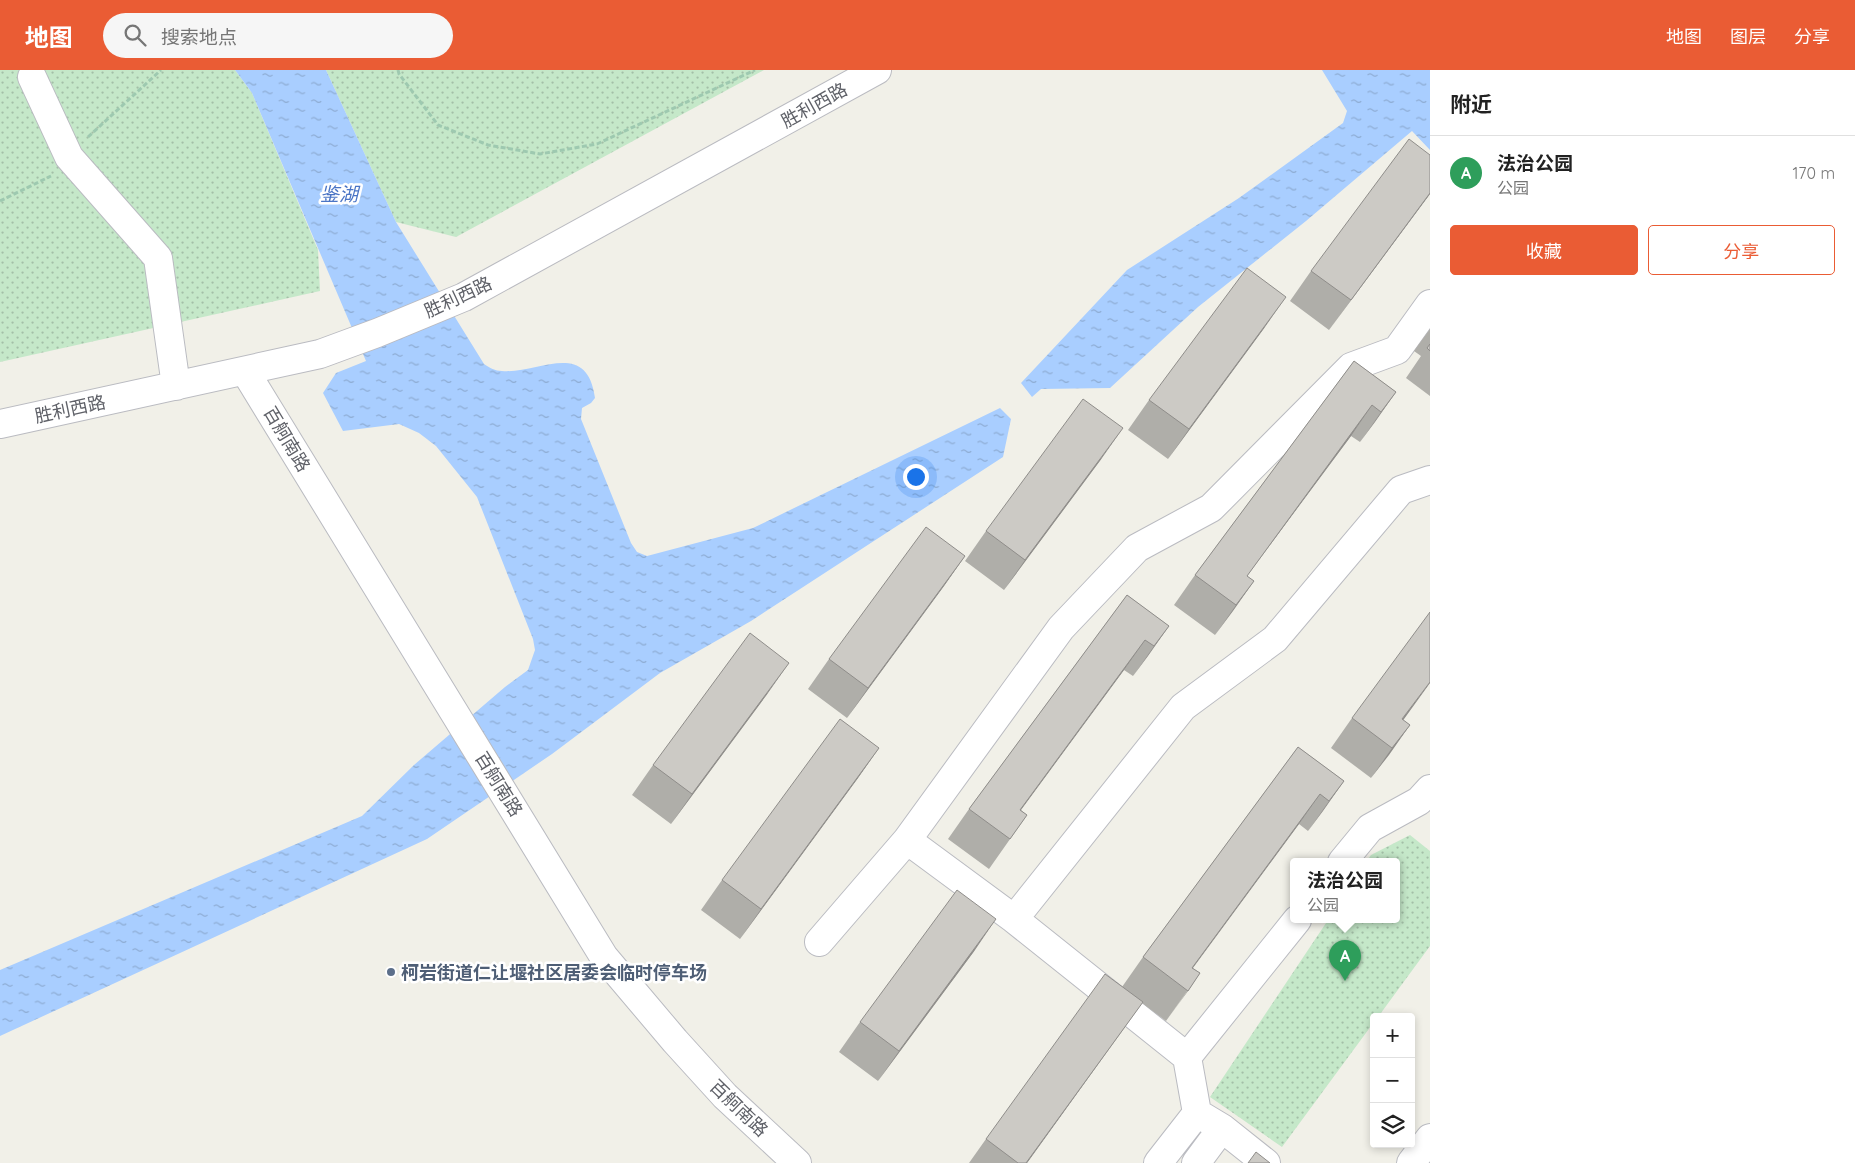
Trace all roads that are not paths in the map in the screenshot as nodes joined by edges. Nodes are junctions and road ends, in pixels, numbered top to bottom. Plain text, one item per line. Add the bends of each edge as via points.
1 (877, 70) edge
2 (32, 77) dead end
3 (1430, 304) edge
4 (246, 371) junction
5 (176, 386) junction
6 (0, 424) edge
7 (1430, 480) edge
8 (1430, 788) edge
9 (907, 840) junction
10 (1345, 858) edge
11 (1014, 919) junction
12 (1295, 923) edge
13 (819, 942) dead end
14 (1187, 1057) junction
15 (1197, 1113) junction
16 (1222, 1128) junction
17 (1430, 1138) edge
18 (796, 1163) edge
19 (1158, 1163) edge
20 (1196, 1163) edge
21 (1266, 1163) edge
22 (1411, 1163) edge

1 - 4 street, 胜利西路 via 464,297 320,354
2 - 5 street via 69,157 158,258
3 - 9 street via 1397,350 1351,367 1211,508 1137,548 1061,628
4 - 5 street, 胜利西路
4 - 18 street, 百舸南路 via 604,957 724,1096
5 - 6 street, 胜利西路
7 - 11 street via 1400,490 1275,639 1183,707
8 - 10 street via 1419,802 1370,828
9 - 11 street
9 - 13 street
11 - 14 street
12 - 14 street
14 - 15 street
15 - 16 street
15 - 19 street
16 - 20 street
16 - 21 street
17 - 22 street

